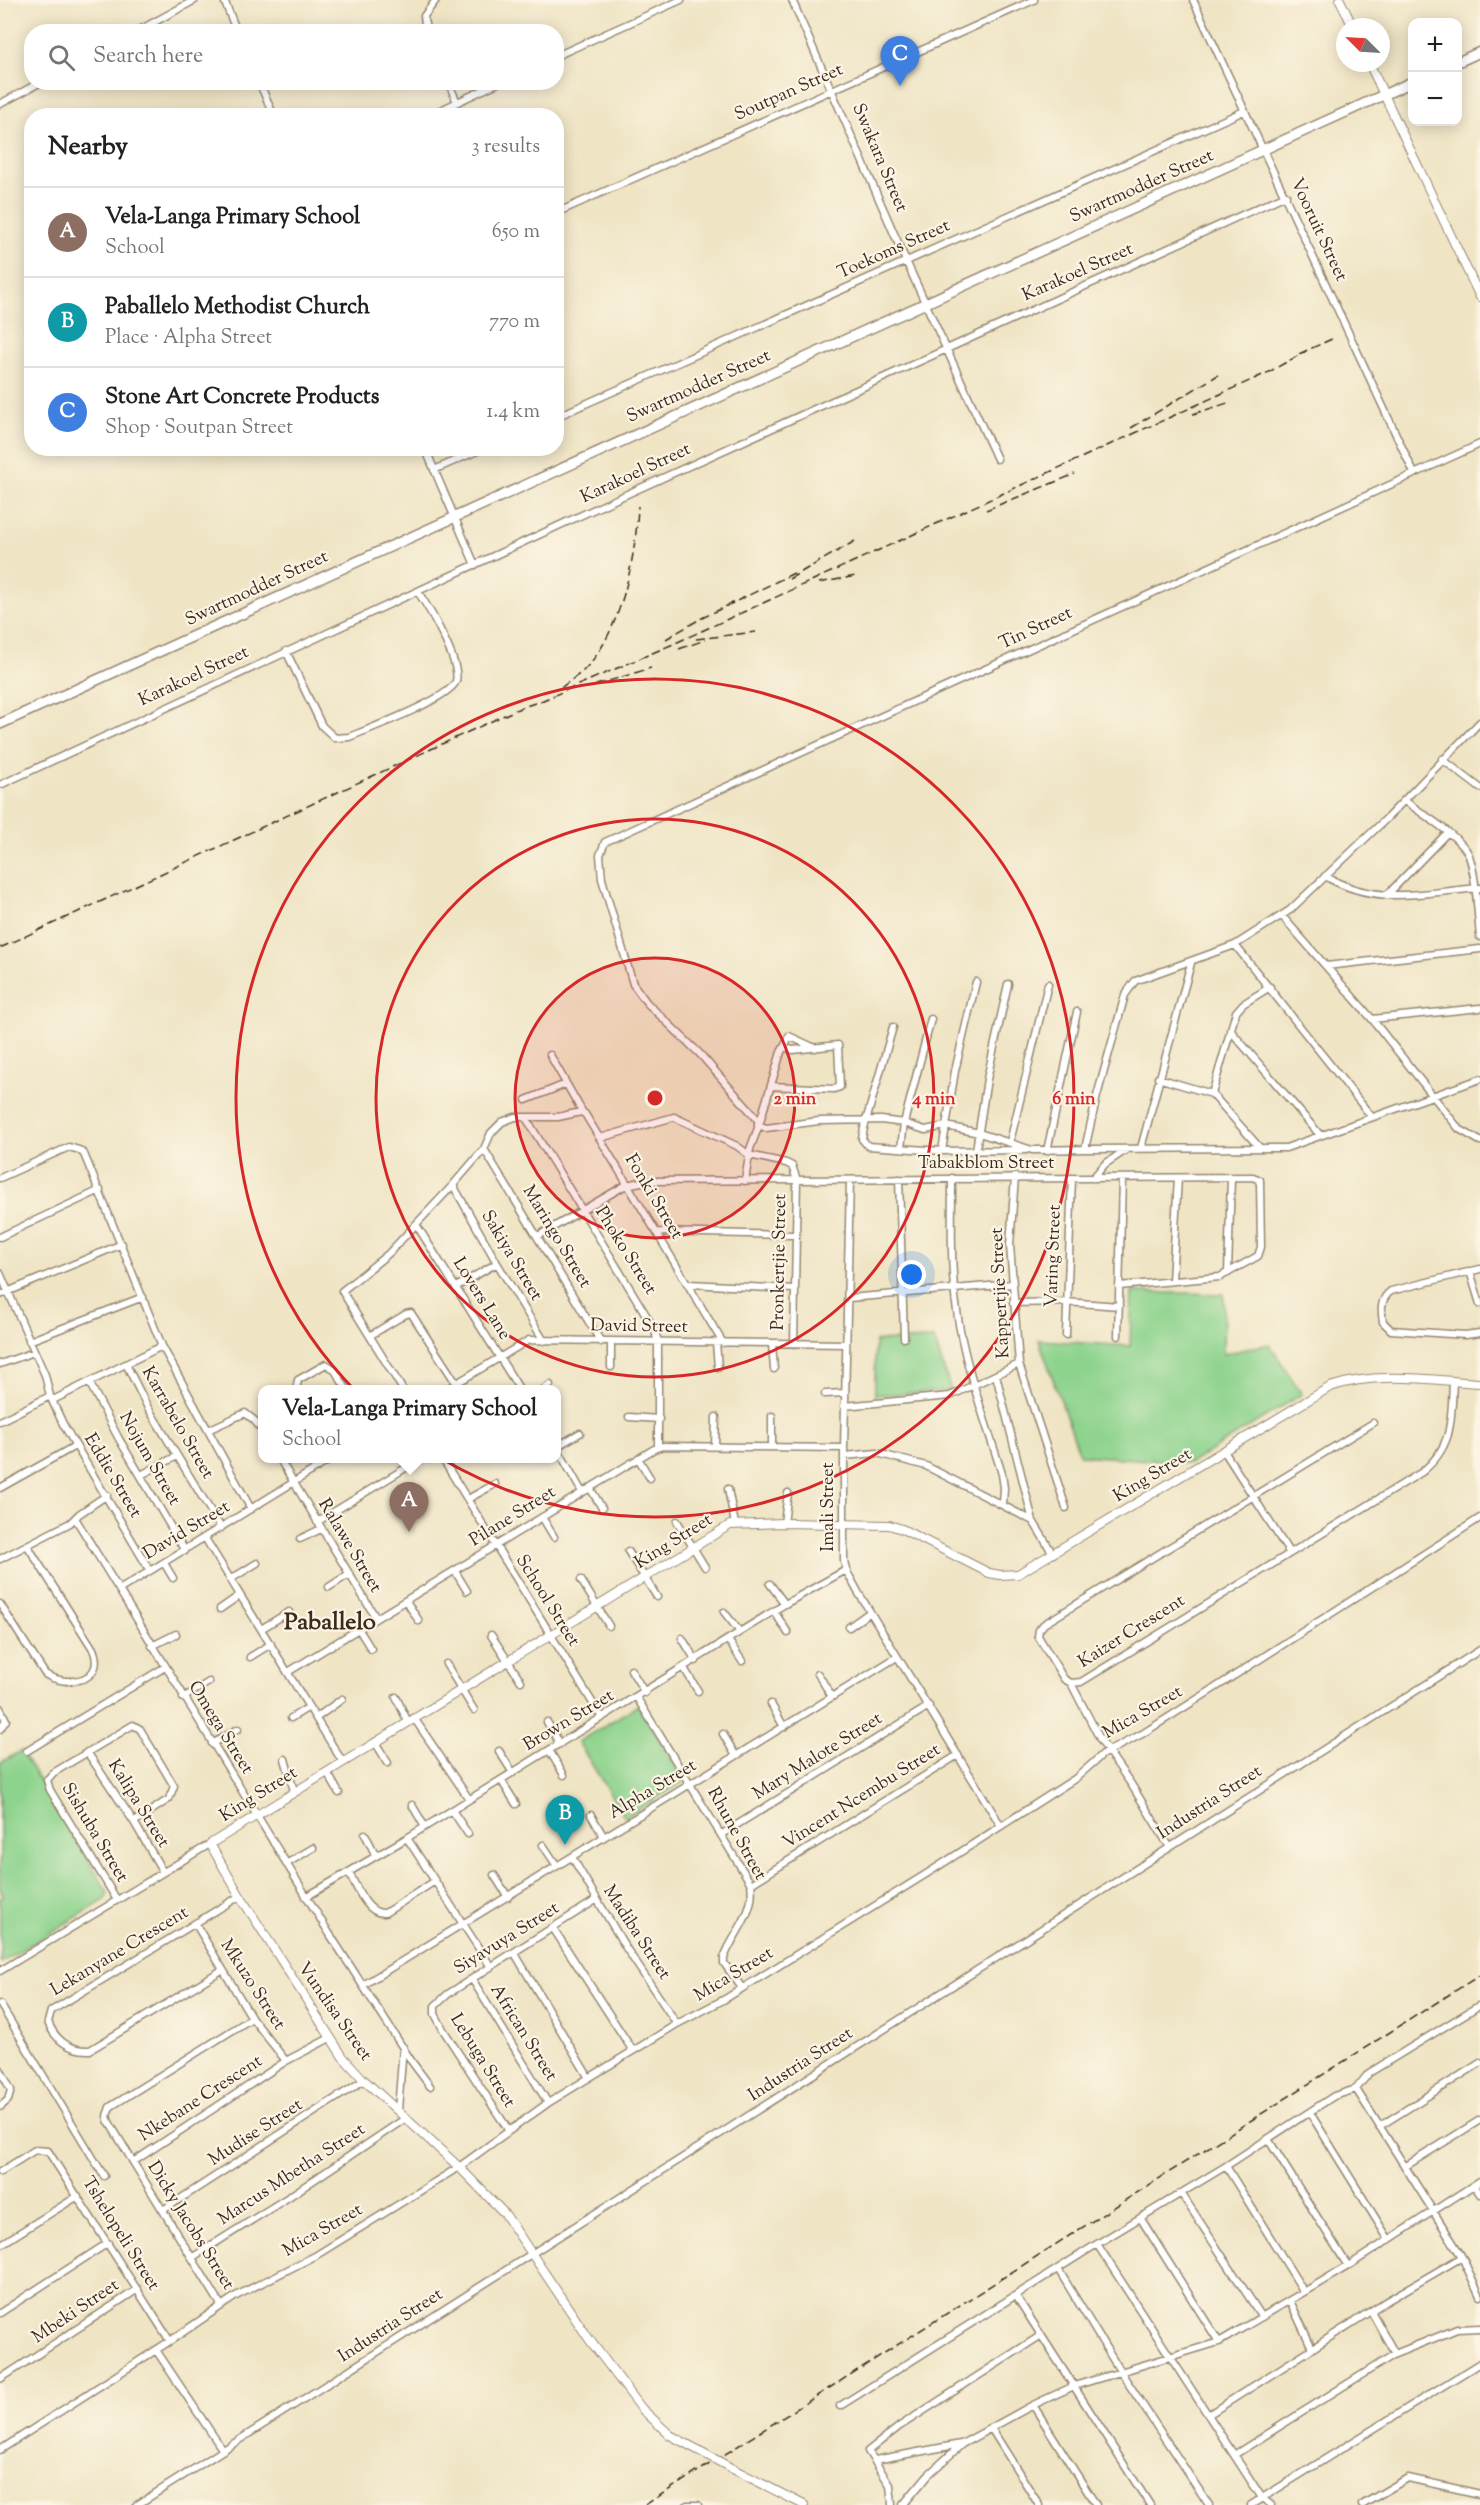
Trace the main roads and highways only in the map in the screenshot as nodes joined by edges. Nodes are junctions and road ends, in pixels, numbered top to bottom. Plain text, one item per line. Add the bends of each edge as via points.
1 (1480, 52) edge
2 (1462, 60) edge
3 (1408, 84) edge
4 (0, 724) edge

1 - 2 main road
3 - 4 main road, Swartmodder Street

